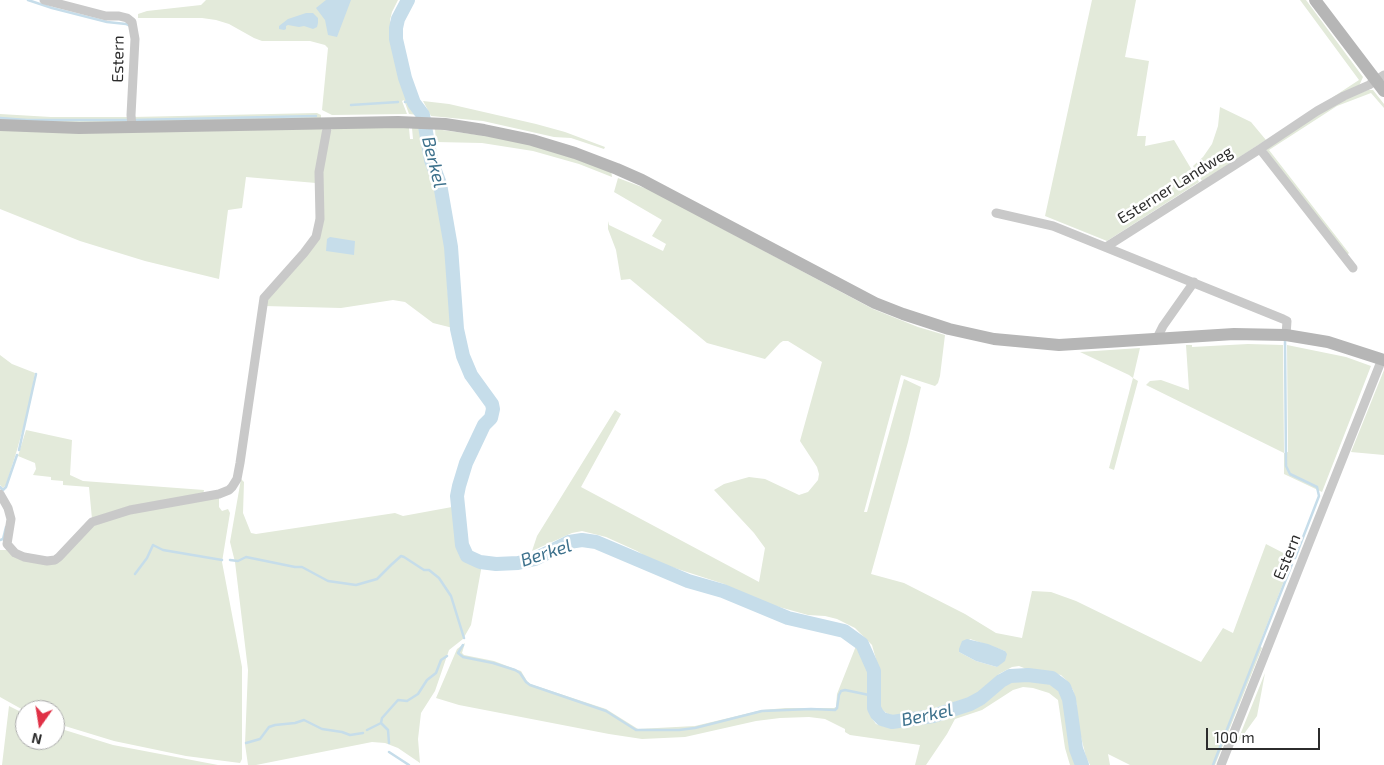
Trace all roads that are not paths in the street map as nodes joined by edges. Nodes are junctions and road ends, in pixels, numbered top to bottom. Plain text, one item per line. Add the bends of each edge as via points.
1 (44, 0) edge
2 (1315, 0) edge
3 (1381, 82) edge
4 (328, 123) junction
5 (0, 126) edge
6 (132, 127) junction
7 (1260, 149) junction
8 (996, 213) dead end
9 (1106, 247) junction
10 (1353, 268) dead end
11 (1194, 282) junction
12 (1286, 335) junction
13 (1156, 340) junction
14 (1383, 360) edge
15 (0, 494) edge
16 (1221, 765) edge

1 - 6 street, Estern via 106,16 119,16 132,22 135,39
2 - 3 street
3 - 7 street, Esterner Landweg via 1317,111
4 - 6 street
4 - 13 street via 445,124 532,140 575,153 642,180 875,303 931,324 973,335 1037,344
4 - 15 street via 319,172 320,219 316,237 264,298 240,464 232,487 219,494 130,510 92,522 59,557 47,561 24,557 11,550 8,544 11,519
5 - 6 street
7 - 9 street, Esterner Landweg
7 - 10 street
8 - 9 street, Esterner Landweg via 1053,226
9 - 11 street, Esterner Landweg
11 - 12 street, Esterner Landweg via 1283,318 1288,321
11 - 13 street
12 - 13 street via 1234,334
12 - 14 street via 1328,342
14 - 16 street, Estern

